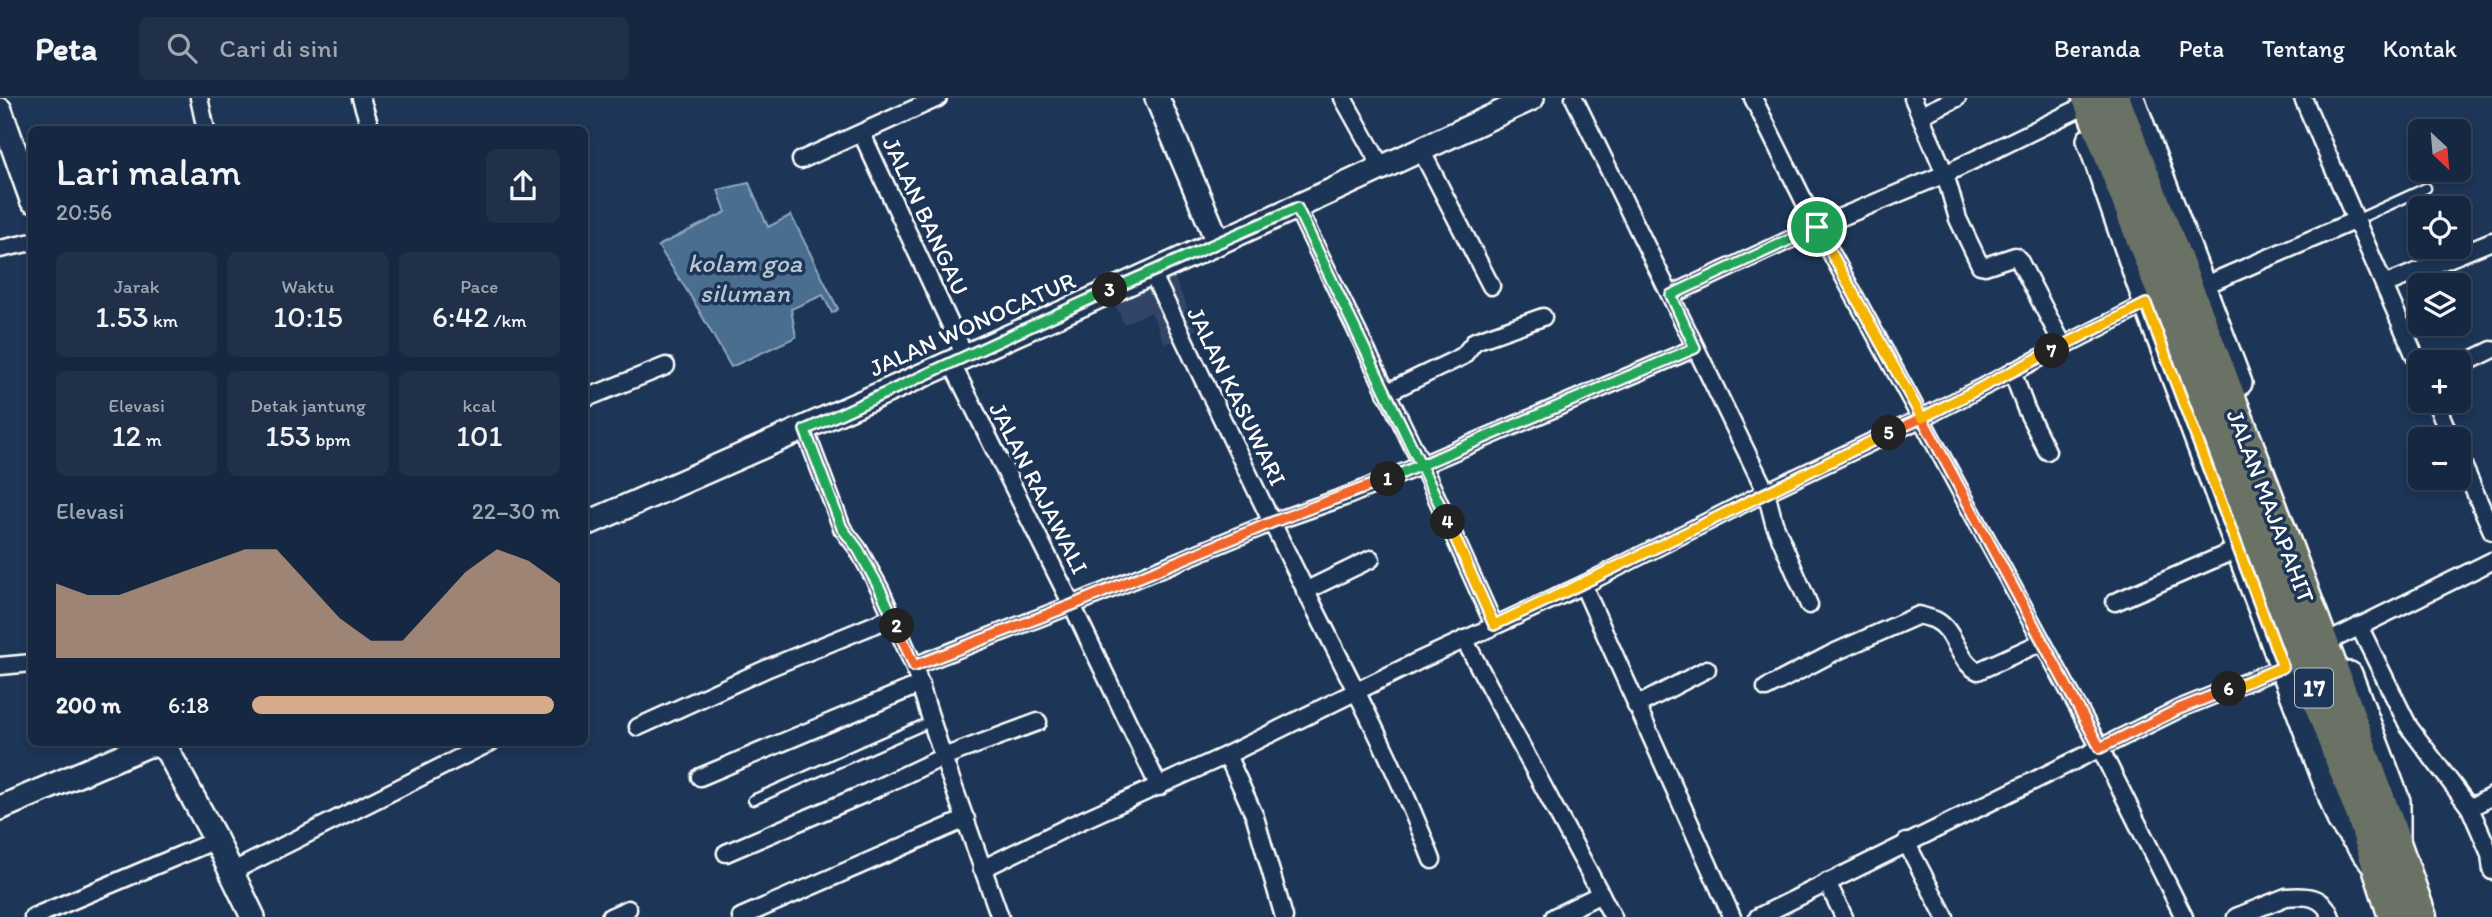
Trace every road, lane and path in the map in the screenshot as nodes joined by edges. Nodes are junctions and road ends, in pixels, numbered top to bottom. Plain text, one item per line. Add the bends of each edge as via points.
1 (199, 98) edge
2 (361, 98) edge
3 (938, 98) edge
4 (1157, 98) edge
5 (1343, 98) edge
6 (1532, 98) edge
7 (1574, 98) edge
8 (1752, 98) edge
9 (1913, 98) edge
10 (1957, 98) edge
11 (2114, 98) edge
12 (2132, 98) edge
13 (2302, 98) edge
14 (2080, 102) edge
15 (0, 110) edge
16 (1921, 115) junction
17 (205, 126) edge
18 (370, 126) edge
19 (862, 134) junction
20 (1421, 150) junction
21 (802, 160) dead end
22 (1382, 169) junction
23 (1945, 174) junction
24 (2426, 188) dead end
25 (28, 189) edge
26 (1297, 208) junction
27 (2356, 220) junction
28 (1817, 227) junction
29 (2492, 241) edge
30 (1218, 242) junction
31 (28, 243) edge
32 (0, 249) edge
33 (1151, 271) junction
34 (2384, 285) junction
35 (1491, 286) dead end
36 (2147, 286) junction
37 (2203, 286) junction
38 (1671, 295) junction
39 (1543, 317) dead end
40 (2063, 345) junction
41 (1695, 348) junction
42 (2412, 350) edge
43 (2492, 350) edge
44 (958, 359) junction
45 (2471, 360) edge
46 (666, 366) dead end
47 (2012, 372) junction
48 (1386, 393) junction
49 (588, 397) edge
50 (1922, 418) junction
51 (805, 430) junction
52 (2047, 451) dead end
53 (1422, 465) junction
54 (2471, 477) edge
55 (1766, 492) junction
56 (2487, 506) edge
57 (1273, 522) junction
58 (588, 523) edge
59 (2492, 531) edge
60 (2238, 549) junction
61 (1371, 559) dead end
62 (2492, 561) edge
63 (1583, 584) junction
64 (1305, 590) junction
65 (2115, 602) dead end
66 (1072, 605) junction
67 (1809, 605) dead end
68 (893, 617) junction
69 (1494, 625) junction
70 (2359, 626) junction
71 (2336, 638) junction
72 (1464, 639) junction
73 (2042, 642) junction
74 (28, 663) edge
75 (0, 666) edge
76 (914, 666) junction
77 (2283, 667) junction
78 (1707, 669) dead end
79 (921, 684) junction
80 (1766, 688) dead end
81 (1358, 691) junction
82 (1636, 706) junction
83 (932, 721) junction
84 (1038, 722) dead end
85 (638, 727) dead end
86 (146, 746) edge
87 (163, 746) edge
88 (483, 746) edge
89 (2100, 748) junction
90 (1227, 755) junction
91 (943, 757) junction
92 (700, 777) dead end
93 (1159, 787) junction
94 (2492, 796) edge
95 (753, 800) dead end
96 (0, 808) edge
97 (2470, 808) junction
98 (966, 819) junction
99 (216, 840) junction
100 (1906, 842) junction
101 (2397, 846) junction
102 (726, 853) dead end
103 (1432, 860) dead end
104 (982, 869) junction
105 (2377, 869) junction
106 (2492, 871) edge
107 (232, 872) junction
108 (1827, 882) junction
109 (1601, 894) junction
110 (628, 909) dead end
111 (33, 917) edge
112 (253, 917) edge
113 (610, 917) edge
114 (741, 917) edge
115 (1000, 917) edge
116 (1284, 917) edge
117 (1554, 917) edge
118 (1613, 917) edge
119 (1732, 917) edge
120 (1758, 917) edge
121 (1844, 917) edge
122 (1945, 917) edge
123 (2184, 917) edge
124 (2236, 917) edge
125 (2331, 917) edge
126 (2393, 917) edge
127 (2421, 917) edge

1 - 17 street
2 - 18 street
3 - 19 street, JALAN BANGAU
4 - 30 street
5 - 22 street
6 - 20 street, JALAN WONOCATUR
7 - 38 street
8 - 28 street
9 - 16 street
10 - 16 street
11 - 101 highway, JALAN MAJAPAHIT / 17
12 - 37 street
13 - 27 street
14 - 23 street
14 - 36 highway, JALAN MAJAPAHIT / 17
15 - 25 street
16 - 23 street
19 - 21 street, JALAN BANGAU
19 - 44 street, JALAN BANGAU
20 - 22 street, JALAN WONOCATUR
20 - 35 street
22 - 26 street, JALAN WONOCATUR
23 - 28 street
23 - 40 street via 1958,219 1980,265 2019,260
24 - 27 lane
26 - 30 street, JALAN WONOCATUR
26 - 48 street
27 - 34 street
27 - 37 street
28 - 38 street
28 - 50 street
29 - 34 street
30 - 33 street, JALAN WONOCATUR
31 - 32 street
33 - 44 street, JALAN WONOCATUR
33 - 57 street, JALAN KASUWARI
34 - 42 street
36 - 40 street
36 - 60 street
36 - 105 highway, JALAN MAJAPAHIT / 17 via 2347,775
37 - 71 street
38 - 41 street
39 - 48 street via 1475,341 1463,356
40 - 47 street
41 - 53 street
41 - 55 street
43 - 45 street
44 - 51 street, JALAN WONOCATUR
44 - 66 street, JALAN RAJAWALI
46 - 49 street
47 - 50 street
47 - 52 street
48 - 53 street
50 - 55 street
50 - 73 street
51 - 58 street, JALAN WONOCATUR
51 - 68 street via 842,528
53 - 57 street
53 - 69 street
54 - 56 street
55 - 63 street
55 - 67 street via 1773,523
56 - 59 street
57 - 64 street, JALAN KASUWARI
57 - 66 street
60 - 65 street
60 - 77 street
61 - 64 street
62 - 70 street
63 - 69 street
63 - 82 street
64 - 81 street, JALAN KASUWARI
66 - 76 street
66 - 93 street, JALAN RAJAWALI
68 - 76 street
68 - 85 street
69 - 72 street
70 - 71 street
70 - 97 street via 2409,727
71 - 101 street via 2398,802
72 - 81 street
72 - 109 street
73 - 80 street via 1978,671 1967,663 1937,620 1919,615
73 - 89 street
74 - 75 street
76 - 79 street
77 - 89 street via 2179,709
77 - 105 street via 2340,822
78 - 82 street
79 - 83 street
79 - 92 street
81 - 90 street
81 - 103 street, JALAN KASUWARI via 1398,773
82 - 119 street
83 - 91 street
83 - 95 lane
84 - 91 street
86 - 96 street
87 - 99 street
88 - 107 street
89 - 100 street
89 - 123 street
90 - 93 street
90 - 116 street via 1255,817
91 - 98 street
91 - 102 street
93 - 104 street
94 - 97 street
97 - 106 street
98 - 104 street
98 - 114 street
99 - 107 street
99 - 111 street
100 - 108 street
100 - 122 street
101 - 127 highway, JALAN MAJAPAHIT / 17
104 - 115 street
105 - 126 highway, JALAN MAJAPAHIT / 17
107 - 112 street
108 - 120 street
108 - 121 street
109 - 117 street
109 - 118 street
110 - 113 street
124 - 125 street via 2294,896 2323,901

